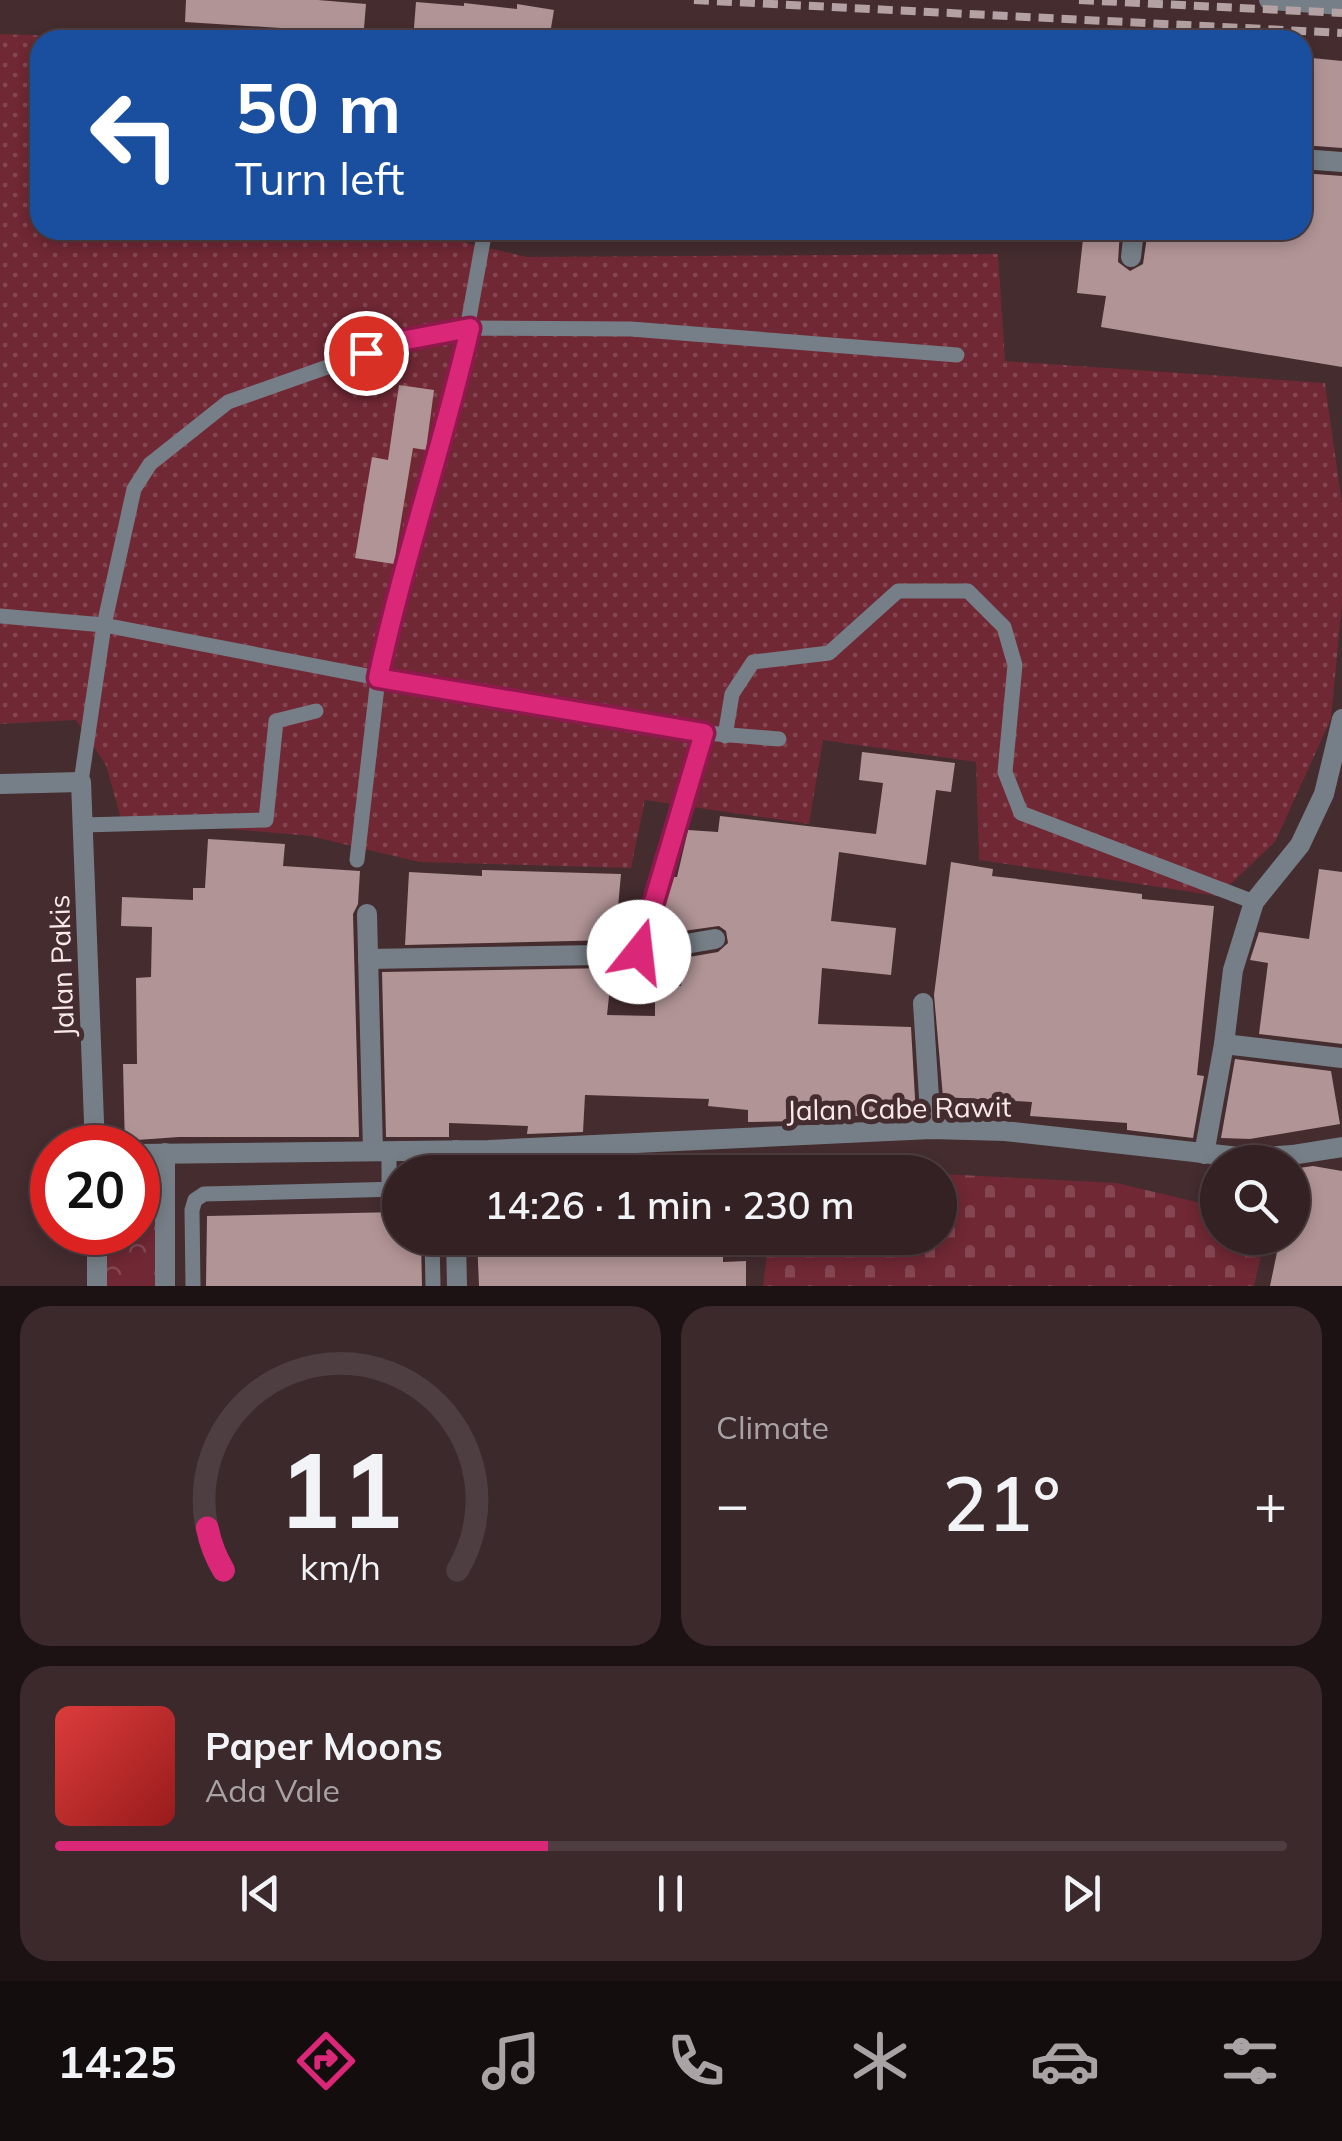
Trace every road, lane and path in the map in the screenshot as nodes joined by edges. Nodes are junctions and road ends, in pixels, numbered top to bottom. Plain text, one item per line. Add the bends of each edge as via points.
1 (1269, 0) edge
2 (1342, 5) edge
3 (1312, 160) edge
4 (1342, 162) edge
5 (483, 240) edge
6 (1133, 240) edge
7 (1131, 257) dead end
8 (470, 328) junction
9 (957, 355) dead end
10 (0, 616) edge
11 (104, 625) junction
12 (378, 678) junction
13 (316, 711) dead end
14 (1342, 719) edge
15 (704, 733) junction
16 (725, 736) junction
17 (778, 739) dead end
18 (81, 782) junction
19 (0, 784) edge
20 (82, 826) junction
21 (357, 860) dead end
22 (1254, 902) junction
23 (367, 914) dead end
24 (716, 939) dead end
25 (639, 952) junction
26 (368, 959) junction
27 (923, 1003) dead end
28 (1224, 1044) junction
29 (1342, 1058) edge
30 (94, 1125) edge
31 (931, 1129) junction
32 (1206, 1145) edge
33 (1342, 1147) edge
34 (456, 1150) junction
35 (381, 1151) junction
36 (1310, 1152) edge
37 (160, 1153) edge
38 (165, 1153) junction
39 (1200, 1154) edge
40 (382, 1155) edge
41 (456, 1155) edge
42 (382, 1189) edge
43 (97, 1255) edge
44 (432, 1255) edge
45 (456, 1255) edge
46 (98, 1286) edge
47 (165, 1286) edge
48 (193, 1286) edge
49 (433, 1286) edge
50 (456, 1286) edge

1 - 2 street
3 - 4 street
5 - 8 lane
6 - 7 street
8 - 9 lane via 631,329
8 - 11 lane via 401,341 228,402 150,464 134,488
8 - 12 lane
10 - 11 lane
11 - 12 lane
11 - 18 lane
12 - 15 lane
12 - 21 lane
13 - 20 lane via 276,720 266,820
14 - 22 street via 1324,794 1300,845
15 - 16 lane
15 - 25 lane
16 - 17 lane
16 - 22 lane via 732,694 753,662 830,654 898,591 968,590 1004,627 1015,664 1005,772 1021,813
18 - 19 street
18 - 20 street, Jalan Pakis
20 - 30 street, Jalan Pakis
22 - 28 street via 1233,970
23 - 26 street
24 - 25 street
25 - 26 street
26 - 35 street
27 - 31 street
28 - 29 street
28 - 32 street
31 - 34 street, Jalan Cabe Rawit
31 - 39 street, Jalan Cabe Rawit
33 - 36 street, Jalan Cabe Rawit
34 - 35 street, Jalan Cabe Rawit
34 - 41 street
35 - 38 street, Jalan Cabe Rawit
35 - 40 lane
37 - 38 street, Jalan Cabe Rawit
38 - 47 street
42 - 48 lane via 204,1194 192,1210
43 - 46 street
44 - 49 lane
45 - 50 street

